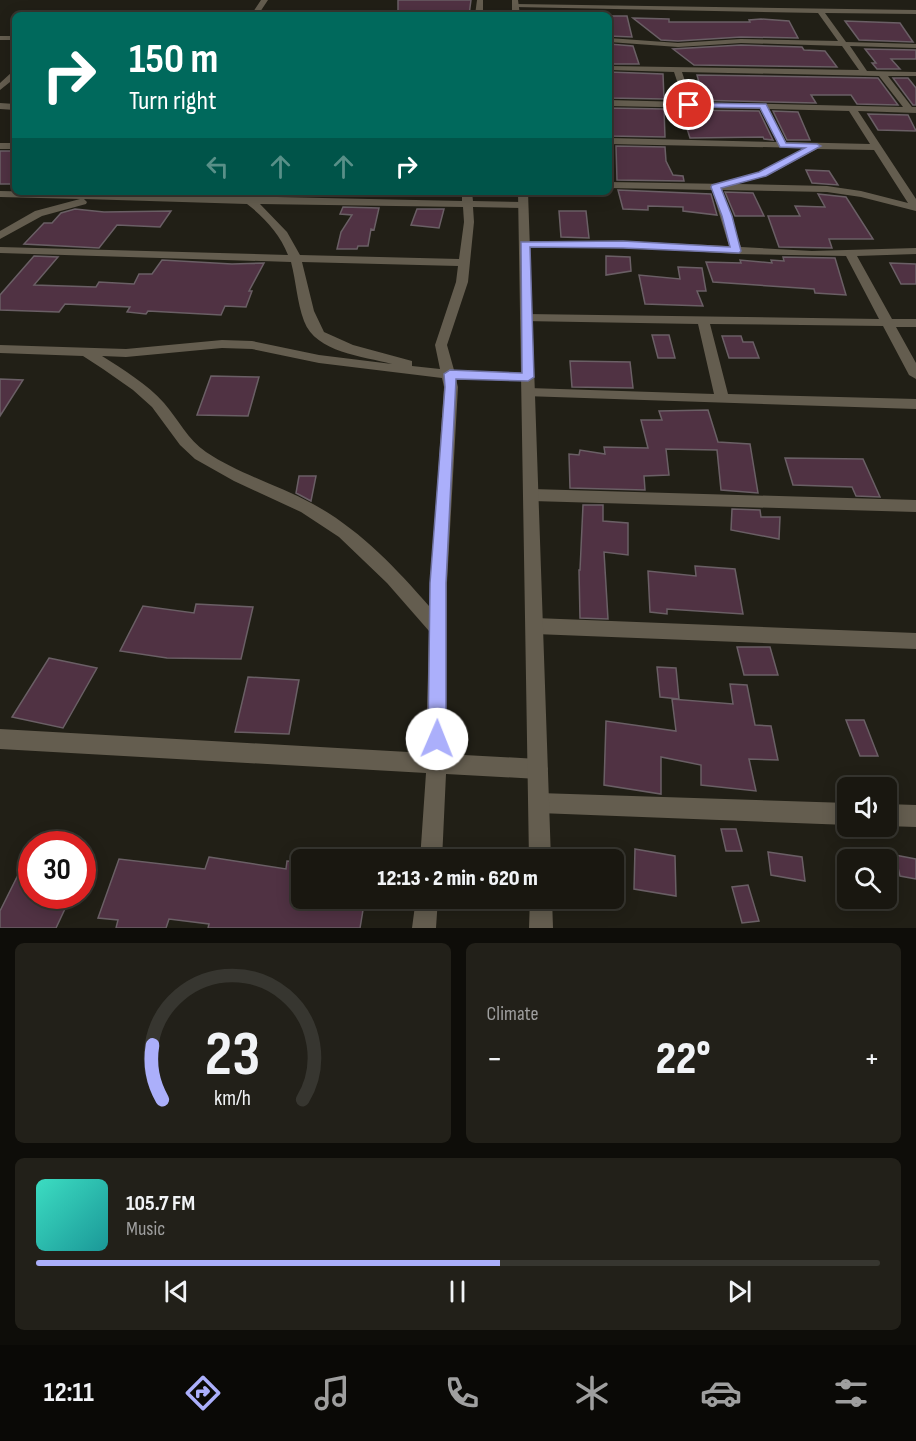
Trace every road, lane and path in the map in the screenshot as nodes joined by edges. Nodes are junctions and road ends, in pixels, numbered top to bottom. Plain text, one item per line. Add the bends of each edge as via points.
1 (756, 0) edge
2 (516, 3) edge
3 (85, 6) dead end
4 (769, 10) junction
5 (820, 11) junction
6 (80, 12) edge
7 (916, 12) edge
8 (612, 40) edge
9 (844, 46) junction
10 (916, 46) edge
11 (612, 68) edge
12 (677, 69) junction
13 (865, 73) junction
14 (882, 74) junction
15 (916, 74) edge
16 (12, 77) edge
17 (0, 87) edge
18 (612, 103) edge
19 (689, 105) junction
20 (763, 106) junction
21 (850, 108) junction
22 (913, 110) edge
23 (612, 141) edge
24 (783, 145) junction
25 (817, 146) junction
26 (876, 147) junction
27 (612, 185) edge
28 (716, 187) junction
29 (33, 195) edge
30 (106, 195) edge
31 (242, 195) edge
32 (99, 197) junction
33 (467, 197) edge
34 (523, 199) edge
35 (251, 201) junction
36 (916, 207) edge
37 (0, 236) edge
38 (525, 244) junction
39 (0, 250) edge
40 (736, 251) junction
41 (916, 251) edge
42 (850, 253) junction
43 (296, 257) junction
44 (462, 263) junction
45 (526, 318) junction
46 (703, 320) junction
47 (888, 322) junction
48 (916, 323) edge
49 (0, 349) edge
50 (85, 352) junction
51 (428, 372) junction
52 (450, 374) junction
53 (916, 375) edge
54 (528, 385) junction
55 (722, 399) junction
56 (915, 406) edge
57 (532, 495) junction
58 (916, 506) edge
59 (535, 626) junction
60 (437, 628) junction
61 (916, 641) edge
62 (0, 739) edge
63 (436, 762) junction
64 (538, 769) junction
65 (539, 803) junction
66 (837, 814) edge
67 (897, 815) edge
68 (916, 816) edge
69 (431, 849) edge
70 (540, 849) edge
71 (426, 909) edge
72 (541, 909) edge
73 (424, 928) edge
74 (542, 928) edge

1 - 4 street
2 - 4 street
3 - 6 street
4 - 5 street
5 - 7 street
5 - 9 street
8 - 9 street via 678,45 741,40
9 - 10 street
9 - 13 street
11 - 12 street
12 - 13 street
12 - 19 street
13 - 14 street
14 - 15 street
14 - 22 street
16 - 17 street
18 - 19 street
19 - 20 street
20 - 21 street
20 - 24 street
21 - 22 street
21 - 26 street
23 - 24 street
24 - 25 street
25 - 26 street
25 - 28 street via 763,174
26 - 36 street
27 - 28 street
28 - 36 street via 839,190
28 - 40 street
29 - 32 street
30 - 32 street
31 - 35 street
32 - 35 street
32 - 37 street via 40,212 20,220
33 - 34 street
33 - 35 street
33 - 44 street via 468,232
34 - 38 street
35 - 43 street via 272,221
38 - 40 street via 623,244
38 - 45 street
39 - 43 street
40 - 42 street
41 - 42 street
42 - 47 street
43 - 44 street
43 - 51 street via 312,324 318,334 337,344
44 - 52 street via 462,282 441,345
45 - 46 street
45 - 54 street
46 - 47 street
46 - 55 street
47 - 48 street
47 - 53 street
49 - 50 street
50 - 51 street via 252,345 319,359
50 - 60 street via 131,381 165,413 185,443 200,454 308,509 347,535 389,570
51 - 52 street
52 - 54 street
52 - 60 street
54 - 55 street
54 - 57 street
55 - 56 street
57 - 58 street
57 - 59 street
59 - 61 street
59 - 64 street
60 - 63 street
62 - 63 street
63 - 64 street
63 - 69 street
64 - 65 street
65 - 66 street
65 - 70 street
67 - 68 street
71 - 73 street
72 - 74 street

